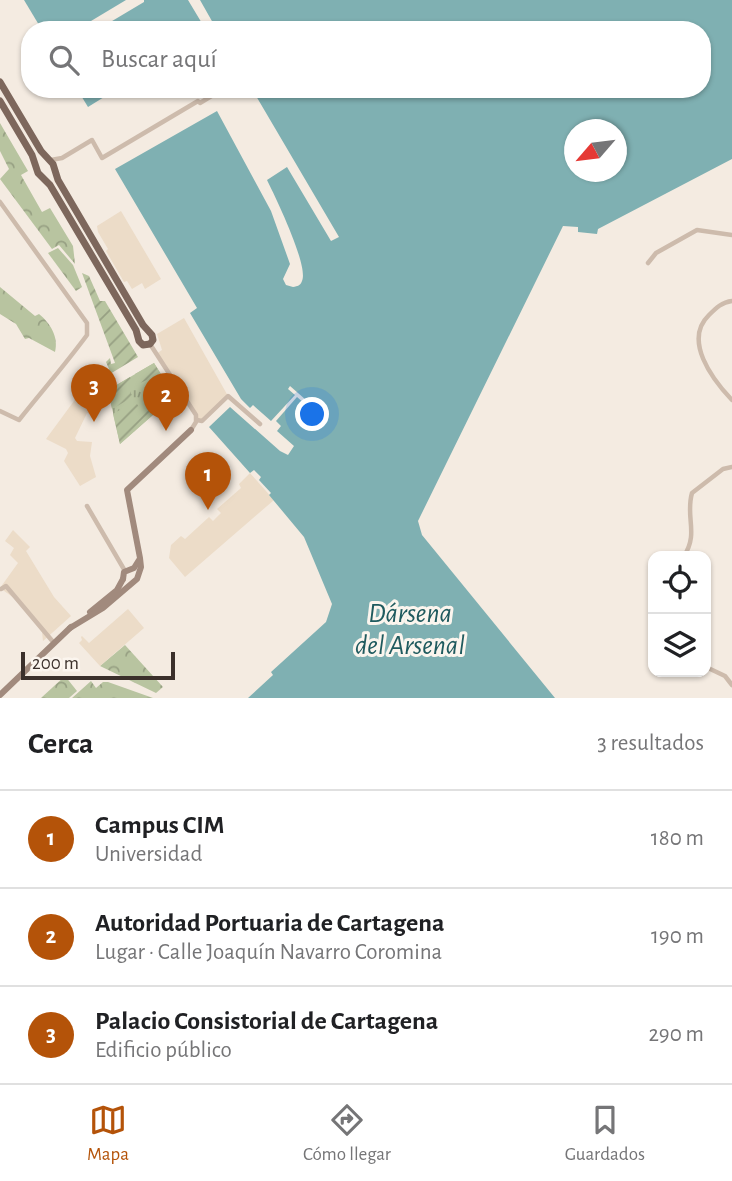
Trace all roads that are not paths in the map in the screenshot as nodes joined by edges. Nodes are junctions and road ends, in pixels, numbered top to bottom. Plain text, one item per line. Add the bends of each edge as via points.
1 (0, 82) edge
2 (208, 98) edge
3 (0, 101) edge
4 (52, 164) junction
5 (38, 172) junction
6 (0, 202) edge
7 (732, 235) edge
8 (648, 263) dead end
9 (732, 301) edge
10 (149, 332) junction
11 (139, 338) junction
12 (150, 344) junction
13 (732, 400) edge
14 (0, 411) edge
15 (197, 420) junction
16 (260, 424) dead end
17 (191, 430) joint
18 (732, 467) edge
19 (87, 506) dead end
20 (139, 551) junction
21 (686, 551) edge
22 (127, 570) junction
23 (123, 579) junction
24 (135, 581) junction
25 (1, 589) edge
26 (70, 628) junction
27 (54, 643) junction
28 (711, 669) edge
29 (732, 685) edge
30 (1, 696) edge

1 - 4 main road
2 - 4 street via 102,158 92,140
3 - 5 main road
4 - 5 main road via 40,161
4 - 5 main road via 50,176
4 - 10 main road
5 - 11 main road
6 - 14 street via 87,323 87,335 19,420
7 - 8 street via 697,230 656,253
9 - 13 street via 720,305 702,322 697,340 709,368
10 - 11 main road via 142,332
10 - 12 main road
11 - 12 main road via 142,344
12 - 15 street
15 - 16 street via 202,421 228,396
15 - 17 street
17 - 20 main road via 130,485 126,497
18 - 21 street via 692,493 693,537
19 - 22 street
20 - 22 main road via 138,564
20 - 24 main road via 141,567
22 - 23 main road
22 - 24 main road via 136,572
23 - 24 main road
23 - 26 main road via 117,590
24 - 26 main road
25 - 27 street via 5,586
26 - 27 main road
27 - 30 main road via 36,668
28 - 29 street

